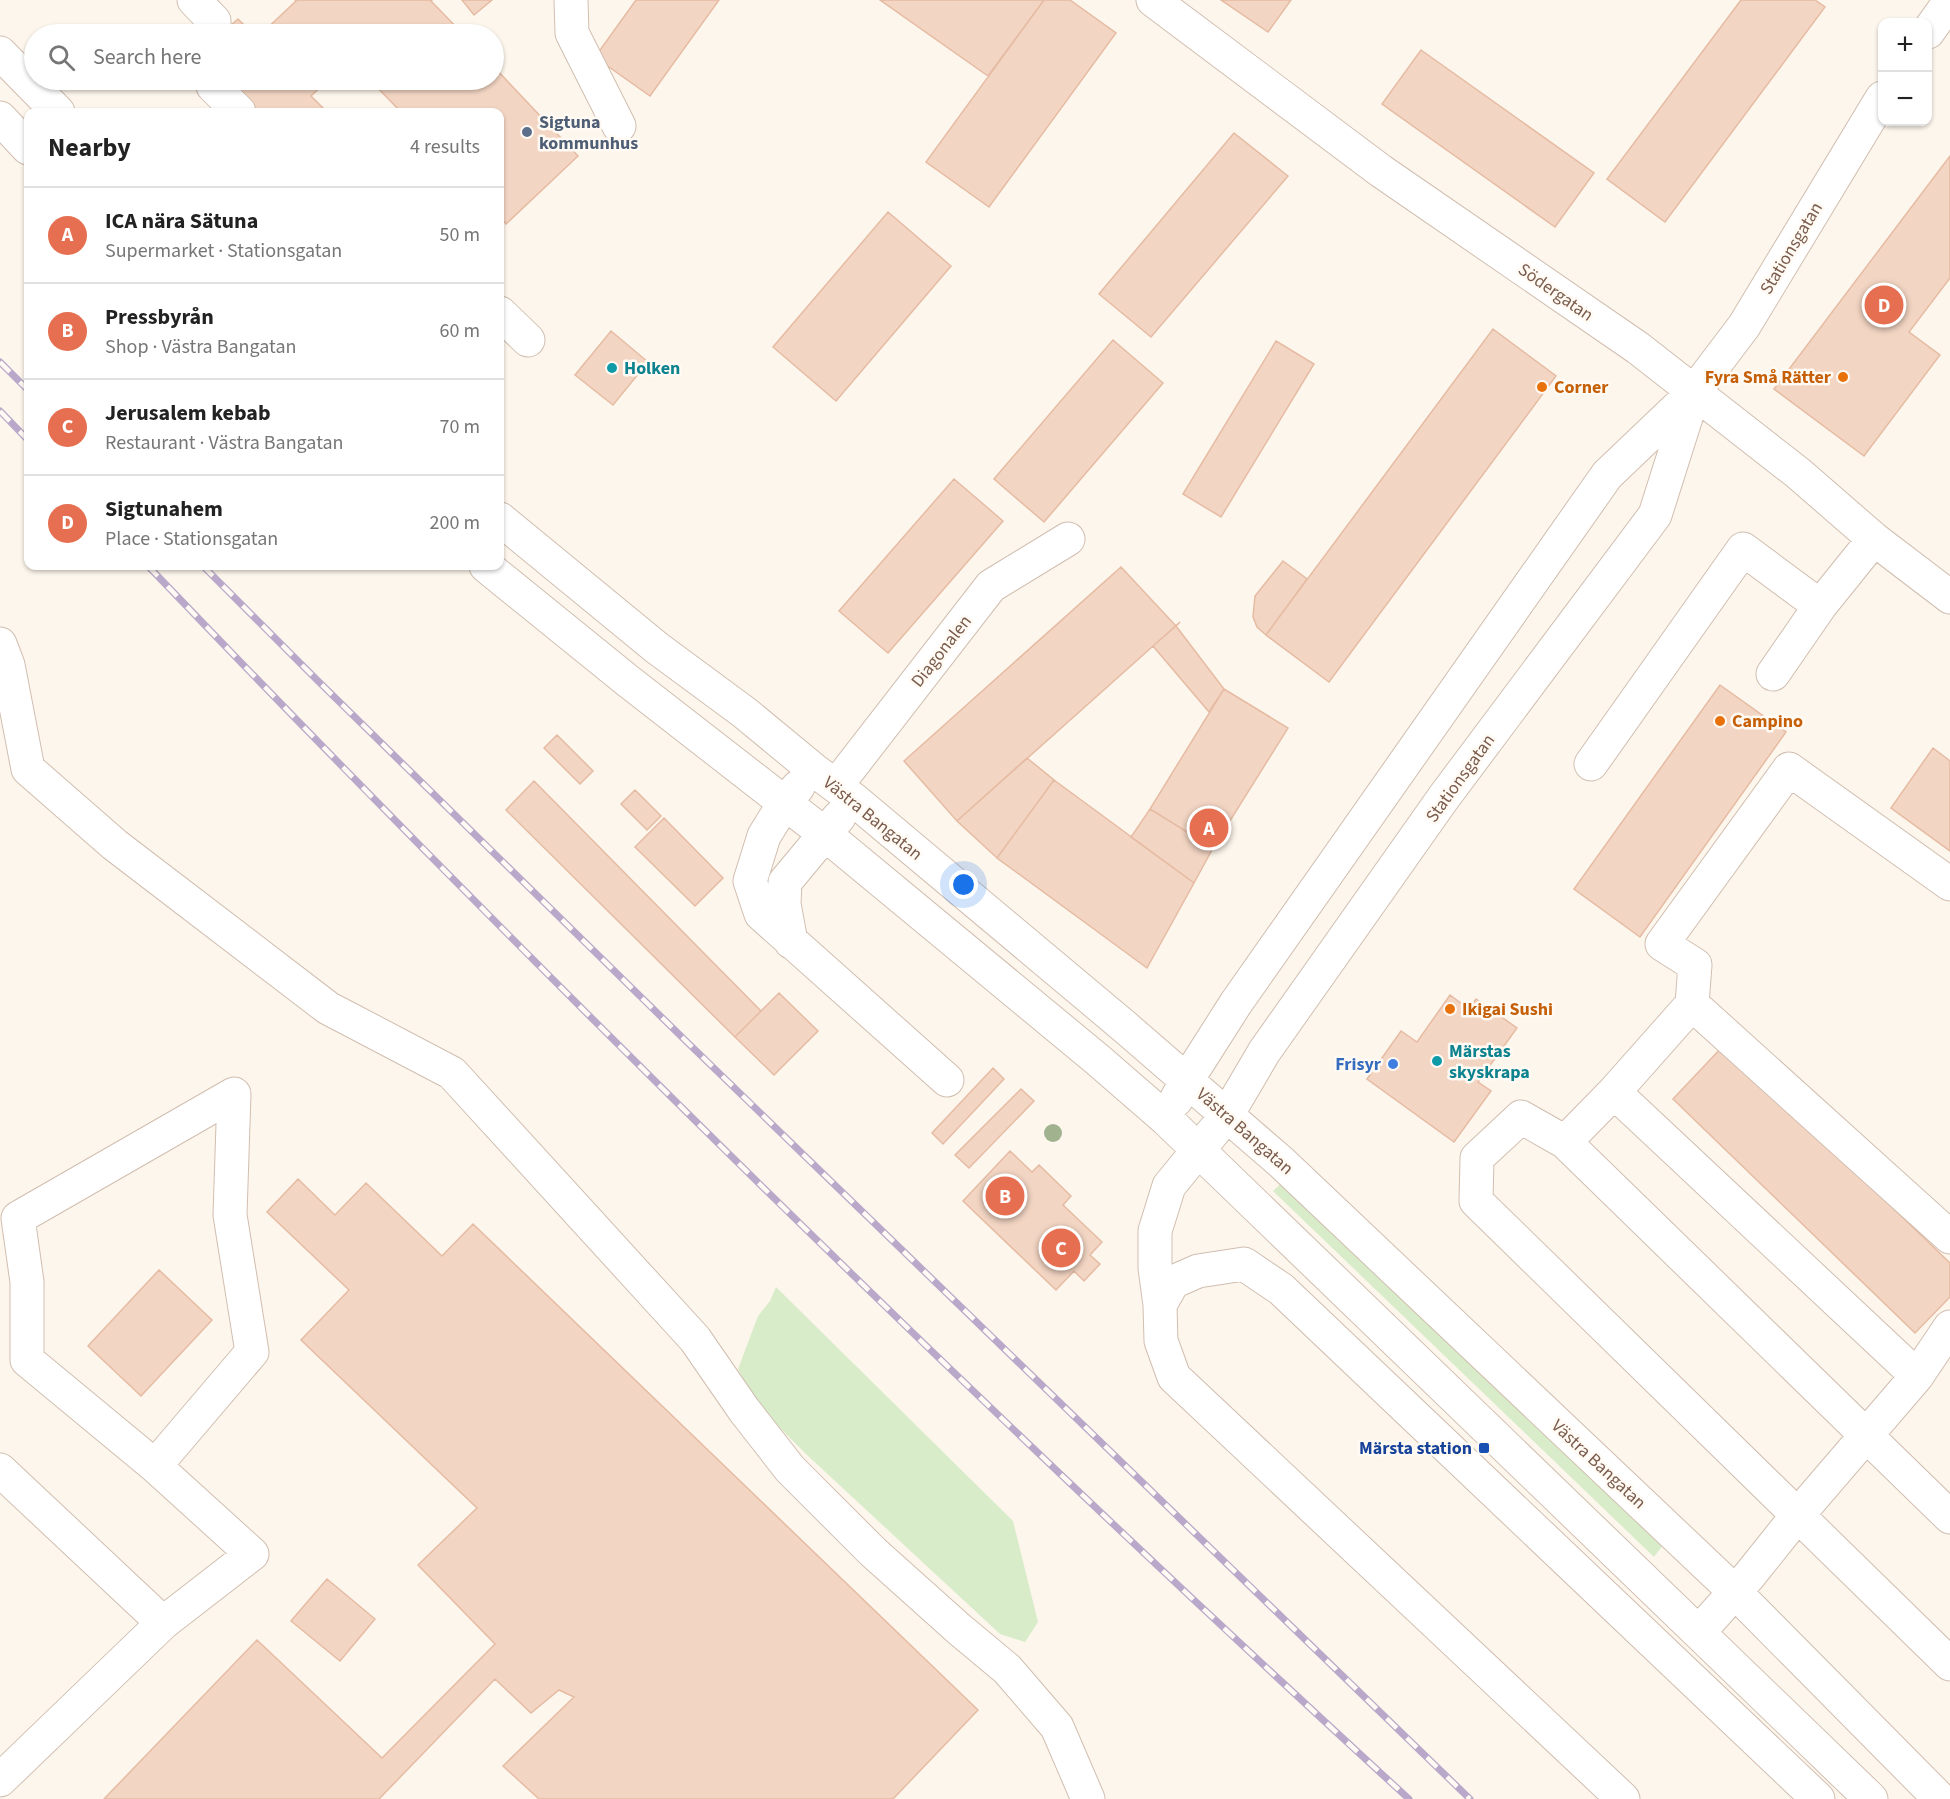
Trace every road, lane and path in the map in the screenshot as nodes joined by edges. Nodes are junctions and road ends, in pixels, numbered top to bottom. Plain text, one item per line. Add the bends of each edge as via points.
1 (194, 0) edge
2 (572, 0) edge
3 (1153, 0) edge
4 (1950, 1) edge
5 (214, 24) edge
6 (1932, 26) edge
7 (0, 53) edge
8 (24, 77) edge
9 (36, 90) edge
10 (217, 90) edge
11 (1878, 106) edge
12 (54, 108) edge
13 (235, 108) edge
14 (0, 118) edge
15 (619, 126) dead end
16 (24, 144) edge
17 (504, 317) edge
18 (528, 340) dead end
19 (1694, 392) junction
20 (504, 522) edge
21 (1068, 539) dead end
22 (1874, 539) junction
23 (491, 570) edge
24 (1950, 597) edge
25 (1820, 606) junction
26 (0, 644) edge
27 (1773, 674) dead end
28 (1591, 764) dead end
29 (834, 785) junction
30 (784, 802) junction
31 (826, 835) junction
32 (1950, 884) edge
33 (791, 942) junction
34 (1692, 1004) junction
35 (947, 1080) dead end
36 (1187, 1080) junction
37 (1614, 1092) junction
38 (1227, 1115) junction
39 (1166, 1119) junction
40 (1565, 1142) junction
41 (1199, 1151) junction
42 (1950, 1237) edge
43 (1160, 1305) junction
44 (1950, 1327) edge
45 (1917, 1376) junction
46 (1867, 1437) junction
47 (155, 1466) junction
48 (0, 1470) edge
49 (1797, 1516) junction
50 (1950, 1517) edge
51 (1734, 1592) junction
52 (163, 1623) junction
53 (1699, 1632) junction
54 (1950, 1664) edge
55 (1889, 1749) junction
56 (0, 1780) edge
57 (1856, 1794) edge
58 (1088, 1799) edge
59 (1623, 1799) edge
60 (1818, 1799) edge
61 (1940, 1799) edge

1 - 5 street
2 - 15 street via 572,33
3 - 19 street, Södergatan via 1381,171 1638,348
4 - 6 street
7 - 8 street
9 - 12 street
10 - 13 street
11 - 19 street, Stationsgatan via 1744,326
14 - 16 street
17 - 18 street
19 - 22 street, Södergatan
19 - 36 street, Stationsgatan via 1607,475 1236,1003
19 - 38 street, Stationsgatan via 1655,515 1444,797 1264,1052
20 - 29 street, Västra Bangatan via 657,648 745,712
21 - 29 street, Diagonalen via 991,586
22 - 24 street, Södergatan
22 - 25 street
23 - 30 street
25 - 27 street
25 - 28 street via 1743,549
26 - 58 street via 8,665 28,769 115,845 328,1008 452,1073 695,1339 790,1470 890,1568 1007,1669 1057,1727
29 - 30 street
29 - 31 street
29 - 36 street, Västra Bangatan
30 - 31 street
30 - 33 street via 764,836 750,881 760,914
31 - 33 street via 785,882 783,904
31 - 39 street
32 - 34 street via 1789,769 1662,944 1695,965
33 - 35 street
34 - 37 street
34 - 42 street
36 - 38 street, Västra Bangatan
36 - 39 street, Stationsgatan
37 - 40 street
37 - 45 street
38 - 41 street, Stationsgatan
38 - 51 street, Västra Bangatan
39 - 41 street
40 - 46 street
40 - 49 street via 1521,1117 1478,1158 1476,1202
41 - 43 street, Stationsgatan via 1169,1186 1155,1231
41 - 53 street
43 - 59 street, Stationsgatan via 1161,1341 1174,1377
43 - 60 street via 1173,1282 1198,1271 1244,1264 1281,1288
44 - 45 street
45 - 46 street
46 - 49 street
46 - 50 street
47 - 47 street via 27,1360 27,1282 18,1218 234,1094 230,1215 252,1352
47 - 52 street via 252,1554
48 - 52 street
49 - 51 street
49 - 54 street
51 - 53 street
51 - 55 street, Västra Bangatan
52 - 56 street
53 - 57 street
55 - 57 street
55 - 61 street, Västra Bangatan

